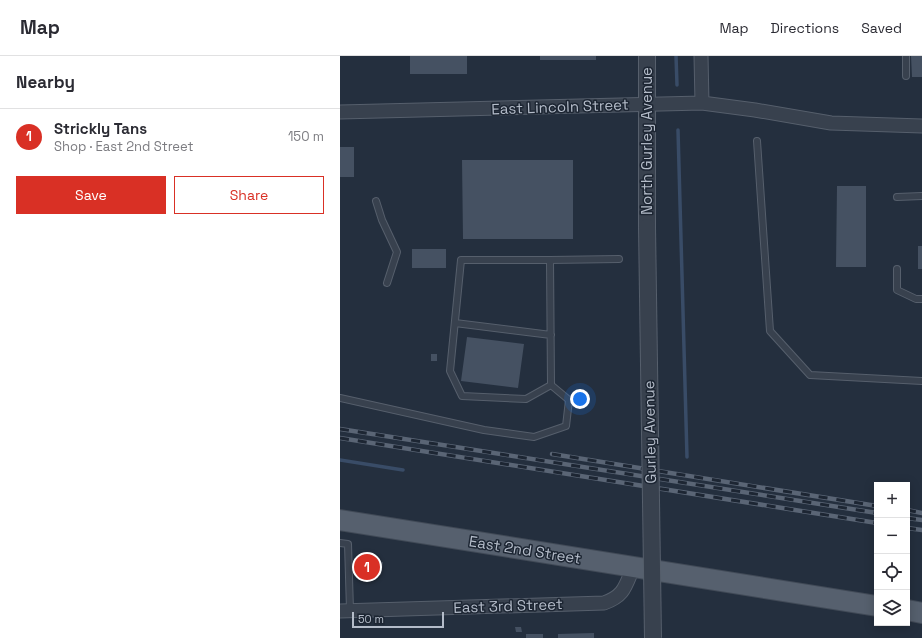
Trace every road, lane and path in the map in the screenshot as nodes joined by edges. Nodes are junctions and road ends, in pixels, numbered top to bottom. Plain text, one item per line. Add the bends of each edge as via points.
1 (647, 56) edge
2 (701, 56) edge
3 (906, 56) edge
4 (906, 76) dead end
5 (702, 103) junction
6 (648, 104) junction
7 (340, 112) edge
8 (922, 126) edge
9 (756, 141) dead end
10 (922, 196) edge
11 (897, 197) dead end
12 (376, 201) dead end
13 (647, 227) joint
14 (619, 259) dead end
15 (550, 260) junction
16 (897, 269) dead end
17 (387, 284) dead end
18 (922, 299) edge
19 (455, 323) junction
20 (550, 335) junction
21 (922, 381) edge
22 (551, 385) junction
23 (340, 398) edge
24 (340, 520) edge
25 (340, 543) edge
26 (633, 568) junction
27 (874, 606) edge
28 (345, 611) edge
29 (910, 611) edge
30 (922, 613) edge
31 (653, 638) edge

1 - 6 street, North Gurley Avenue
2 - 5 street
3 - 4 lane
5 - 6 street, East Lincoln Street
5 - 8 street, East Lincoln Street via 831,123
6 - 7 street, East Lincoln Street
6 - 13 street, North Gurley Avenue
9 - 21 lane via 770,331 810,375
10 - 11 lane
12 - 17 lane via 397,252
13 - 31 street, Gurley Avenue, bridge
14 - 15 lane
15 - 19 lane via 461,260
15 - 20 lane
16 - 18 lane via 897,290 916,299
19 - 20 lane
19 - 22 lane via 450,371 462,396 526,399
20 - 22 lane
22 - 23 lane via 569,400 566,426 534,437 484,430
24 - 26 main road, East 2nd Street
25 - 28 lane via 348,544
26 - 27 main road, East 2nd Street
26 - 28 street, East 3rd Street via 617,598 604,603
29 - 30 main road

